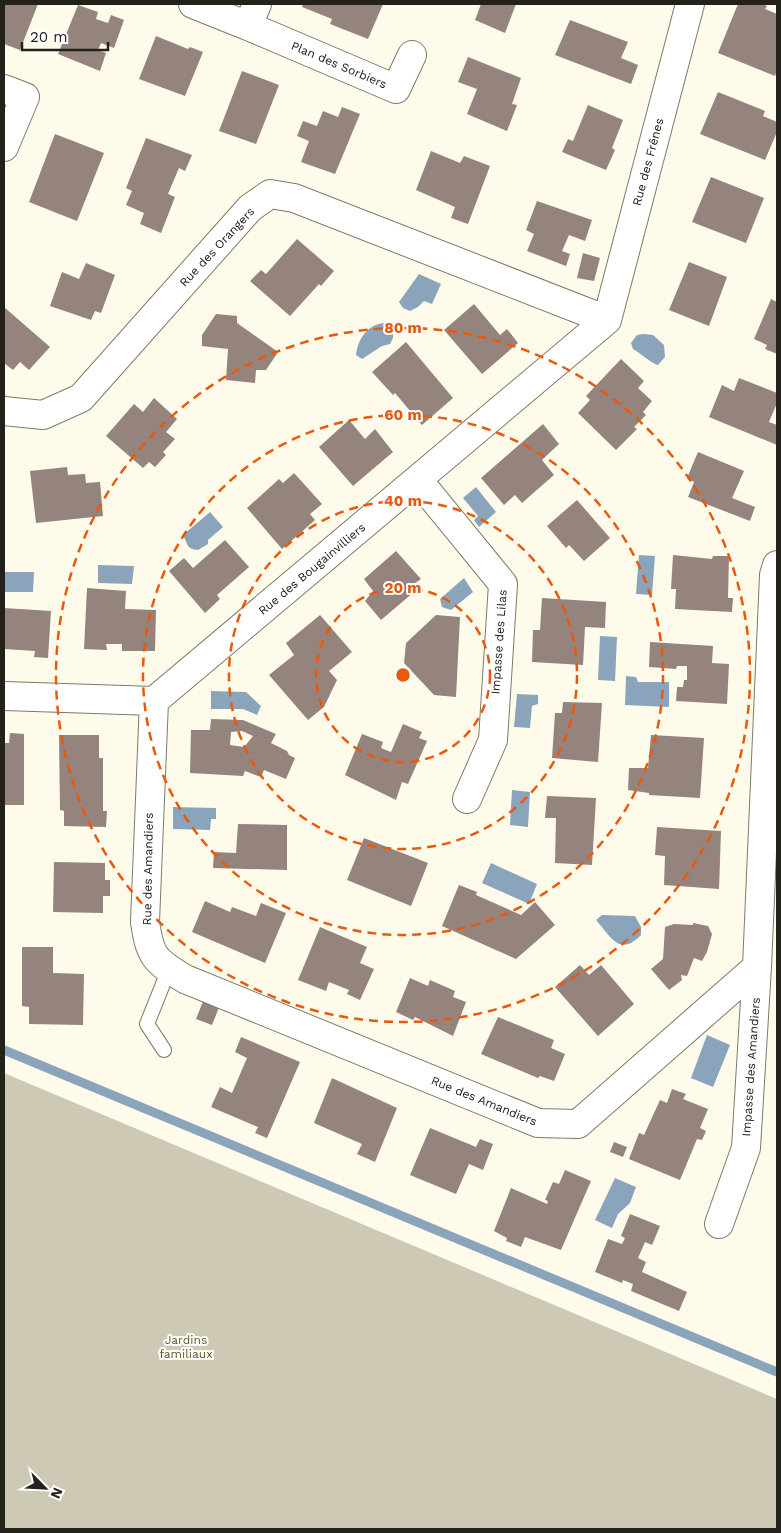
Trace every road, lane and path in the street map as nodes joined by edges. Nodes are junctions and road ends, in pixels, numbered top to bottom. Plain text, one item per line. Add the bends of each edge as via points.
1 (193, 4) edge
2 (690, 4) edge
3 (253, 15) edge
4 (412, 55) dead end
5 (4, 89) edge
6 (4, 147) edge
7 (607, 320) junction
8 (4, 411) edge
9 (418, 480) junction
10 (777, 566) edge
11 (4, 696) edge
12 (154, 701) junction
13 (467, 799) dead end
14 (757, 967) junction
15 (169, 969) junction
16 (164, 1050) dead end
17 (719, 1224) dead end

1 - 3 street
2 - 7 street, Rue des Frênes
3 - 4 street, Plan des Sorbiers via 396,89
5 - 6 street via 25,98
7 - 8 street, Rue des Orangers via 294,198 270,194 250,208 81,398 43,415
7 - 9 street, Rue des Bougainvilliers
9 - 12 street, Rue des Bougainvilliers
9 - 13 street, Impasse des Lilas via 503,584 492,740
10 - 14 street via 773,585
11 - 12 street
12 - 15 street, Rue des Amandiers via 146,922 149,948
14 - 15 street, Rue des Amandiers via 578,1124 538,1124 185,979
14 - 17 street, Impasse des Amandiers via 746,1148
15 - 16 lane via 147,1024

